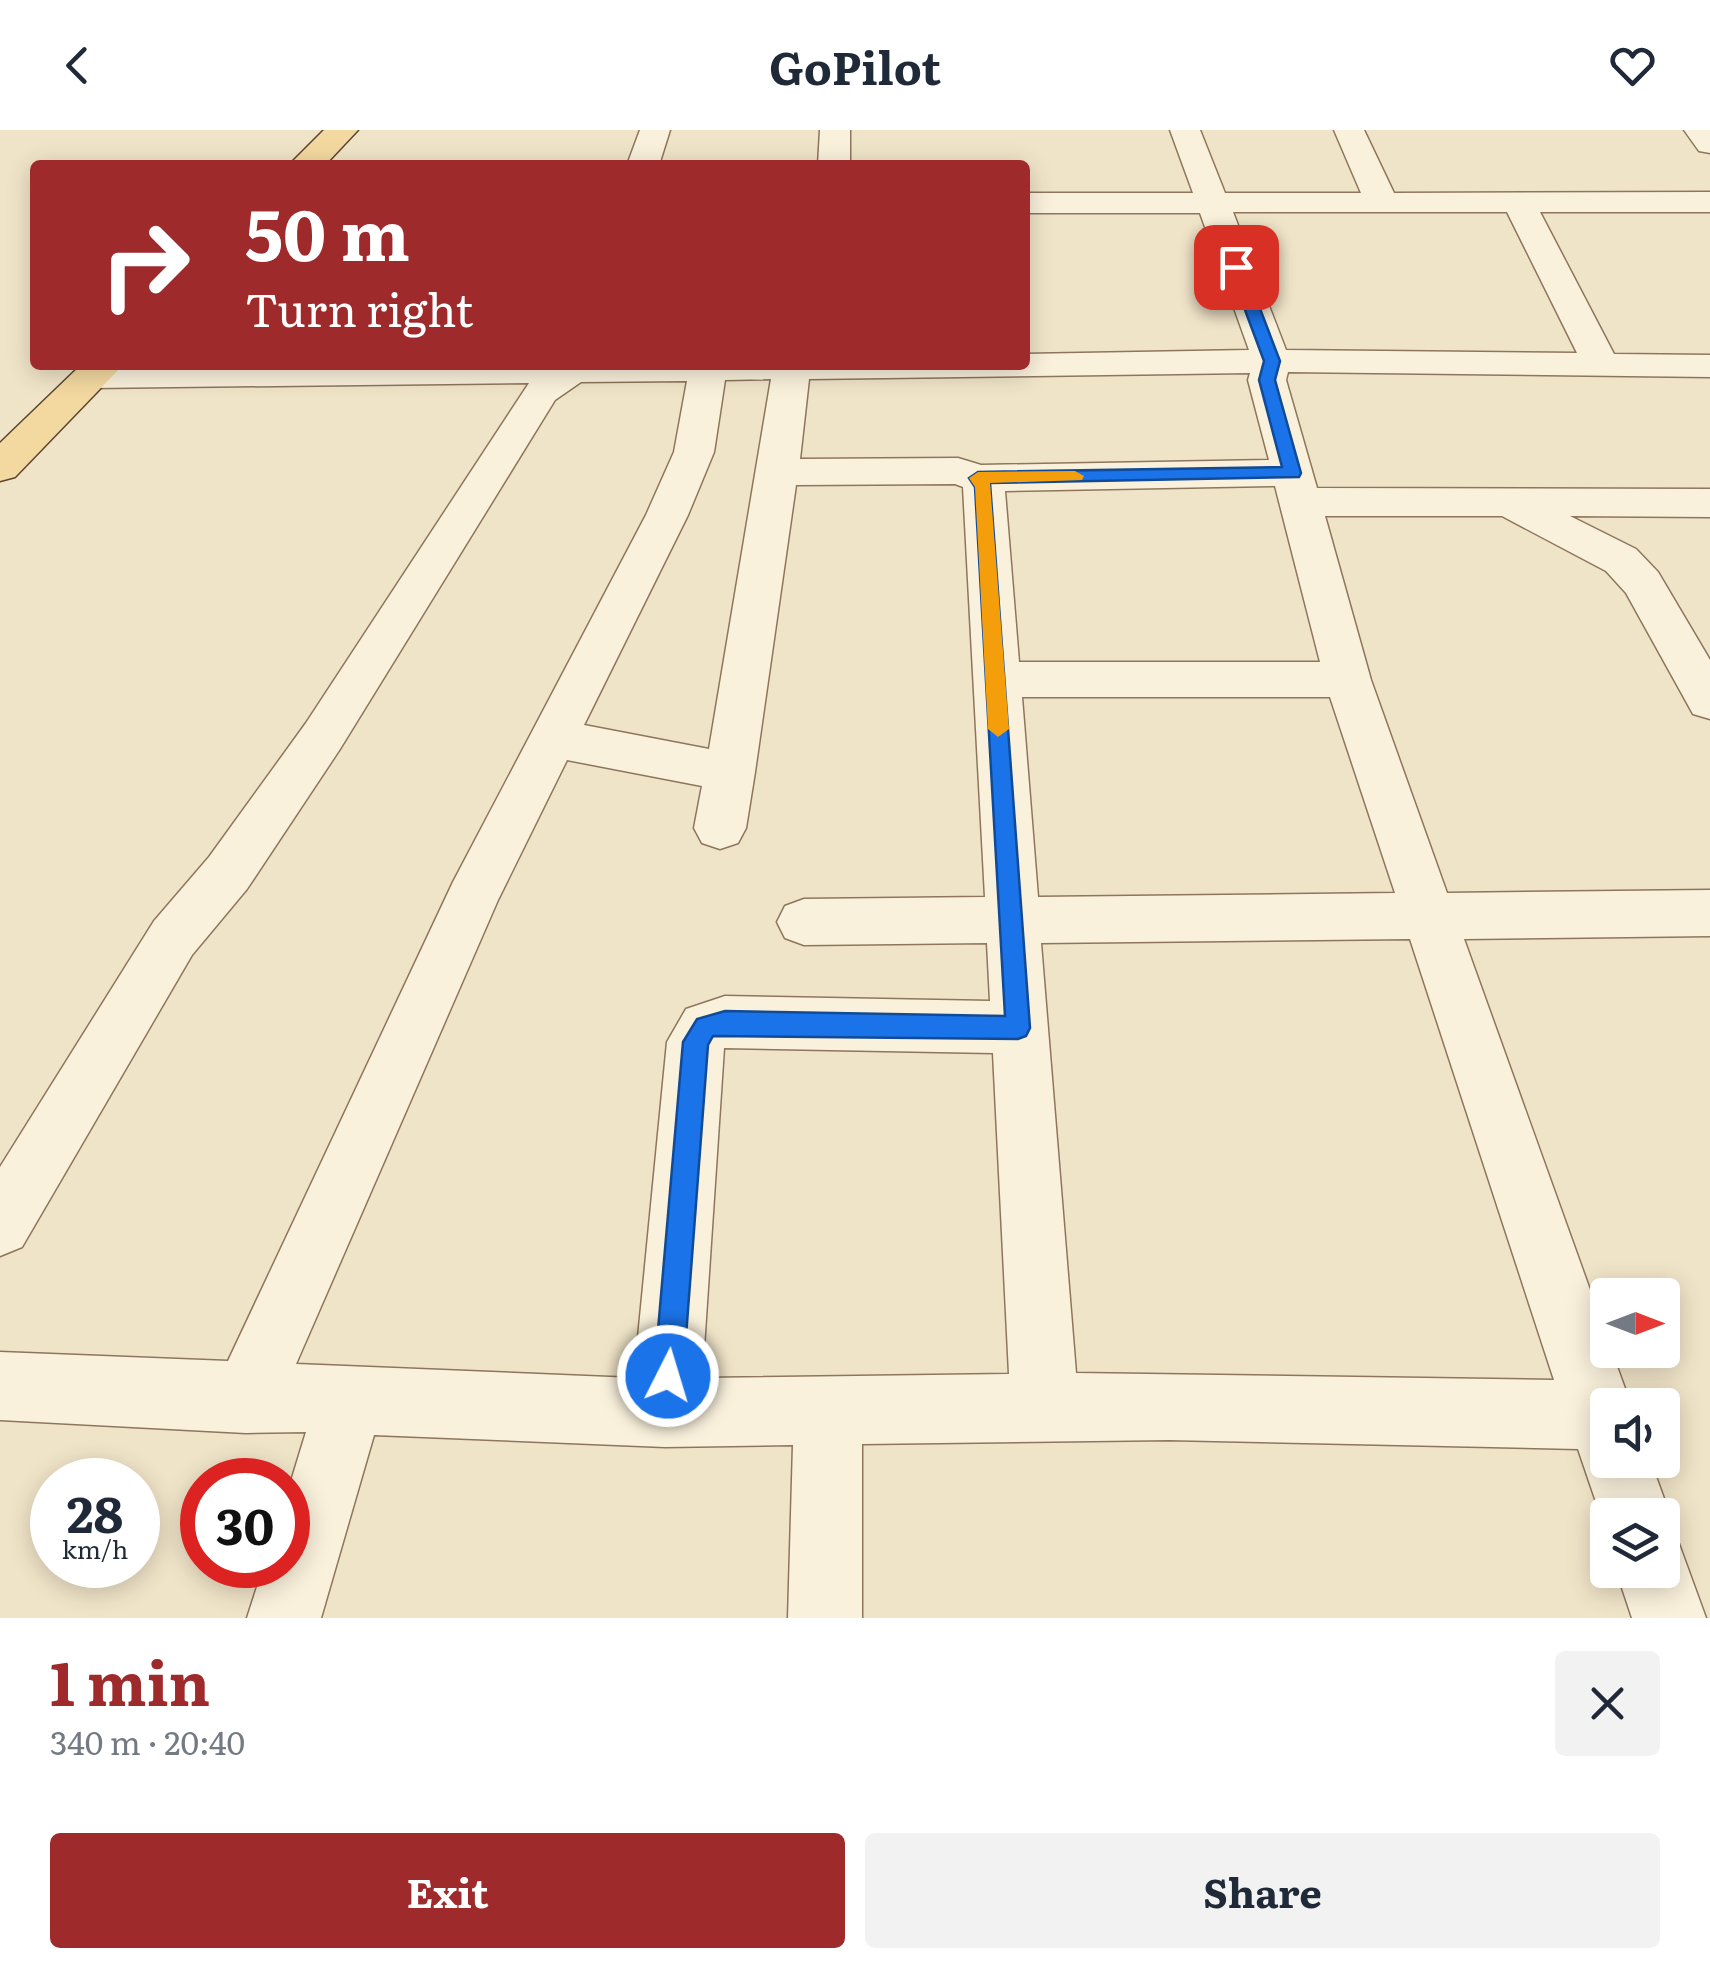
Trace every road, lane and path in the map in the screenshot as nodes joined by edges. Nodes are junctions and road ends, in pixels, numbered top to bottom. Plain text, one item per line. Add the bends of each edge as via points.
1 (342, 130) edge
2 (655, 130) edge
3 (835, 130) edge
4 (1185, 130) edge
5 (1348, 130) edge
6 (1699, 130) edge
7 (1710, 144) edge
8 (311, 160) edge
9 (644, 160) edge
10 (834, 160) edge
11 (1710, 202) edge
12 (1030, 203) edge
13 (1212, 204) junction
14 (1519, 204) junction
15 (1383, 205) junction
16 (1272, 361) junction
17 (1030, 365) edge
18 (1602, 366) junction
19 (1710, 366) edge
20 (334, 370) edge
21 (570, 370) edge
22 (708, 370) edge
23 (810, 370) edge
24 (97, 371) edge
25 (7, 452) edge
26 (778, 472) junction
27 (978, 478) junction
28 (1296, 488) junction
29 (1508, 503) junction
30 (1710, 503) edge
31 (996, 679) junction
32 (1348, 680) junction
33 (1710, 701) edge
34 (552, 738) junction
35 (730, 772) junction
36 (720, 828) dead end
37 (1710, 913) edge
38 (1430, 915) junction
39 (1010, 920) junction
40 (804, 922) dead end
41 (1018, 1028) junction
42 (0, 1225) edge
43 (0, 1386) edge
44 (1590, 1388) edge
45 (246, 1398) junction
46 (350, 1402) junction
47 (1045, 1408) junction
48 (828, 1411) junction
49 (665, 1413) junction
50 (1590, 1437) edge
51 (1659, 1588) edge
52 (284, 1618) edge
53 (825, 1618) edge
54 (1669, 1618) edge

1 - 8 main road
2 - 9 street
3 - 10 street
4 - 13 street
5 - 15 street
6 - 7 street
11 - 14 street
12 - 13 street
13 - 15 street
13 - 16 street
14 - 15 street
14 - 18 street
16 - 17 street
16 - 18 street
16 - 28 street via 1267,380
18 - 19 street
20 - 24 street
21 - 42 street via 541,392 323,736 228,873 173,938
22 - 34 street via 694,452 668,515
23 - 26 street
24 - 25 main road
26 - 27 street via 958,471
26 - 35 street
27 - 28 street
27 - 31 street via 984,487
28 - 29 street
28 - 32 street
29 - 30 street
29 - 33 street via 1621,560 1642,583
31 - 32 street
31 - 39 street
32 - 38 street
34 - 35 street
34 - 45 street via 472,898
35 - 36 street
37 - 38 street
38 - 39 street
38 - 44 street
39 - 40 street
39 - 41 street
41 - 47 street
41 - 49 street via 706,1026 696,1042
43 - 45 street
45 - 46 street
46 - 49 street
46 - 52 street
47 - 48 street
47 - 50 street via 1169,1406
48 - 49 street
48 - 53 street
51 - 54 street

